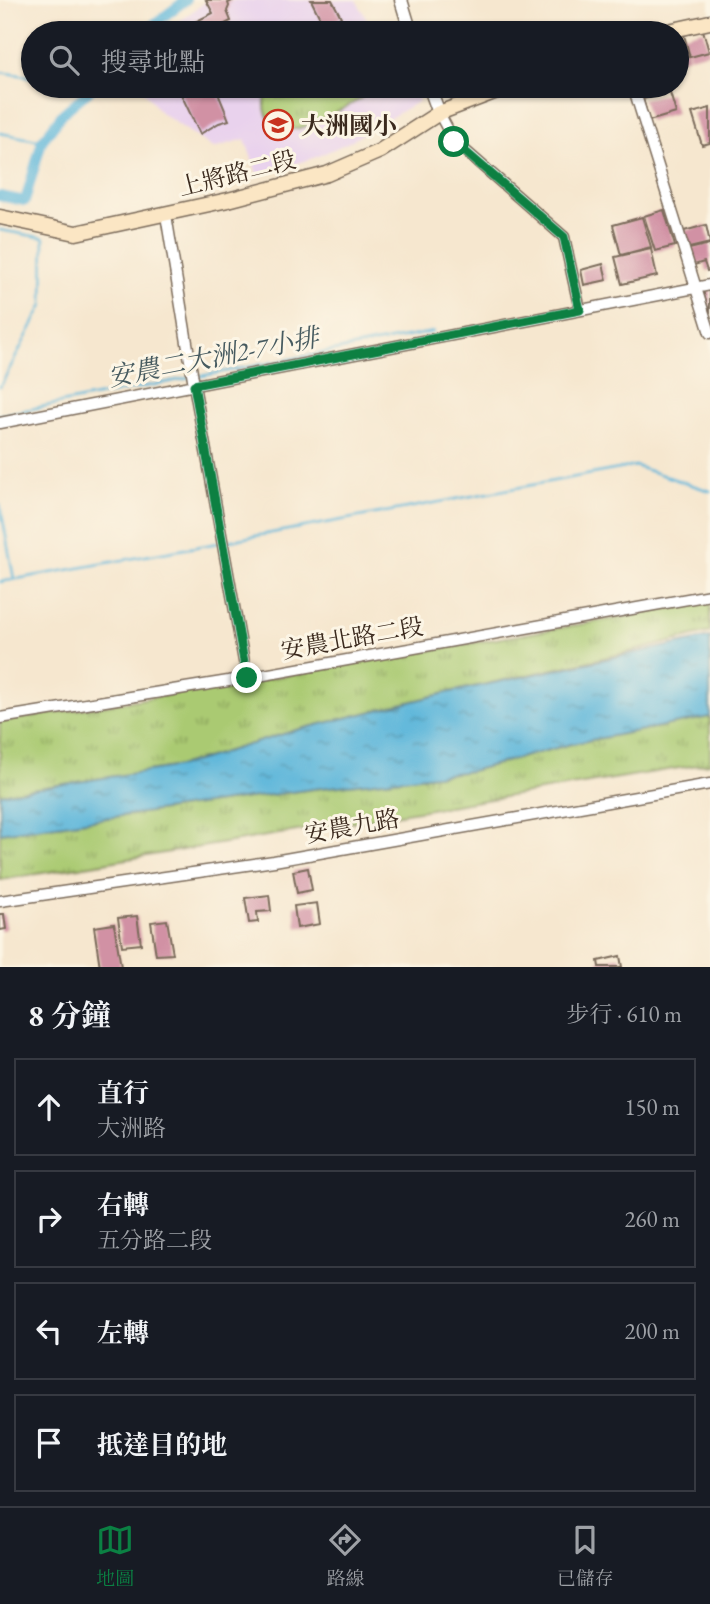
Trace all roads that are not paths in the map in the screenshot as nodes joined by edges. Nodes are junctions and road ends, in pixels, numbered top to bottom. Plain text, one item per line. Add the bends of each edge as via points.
1 (401, 0) edge
2 (407, 21) edge
3 (710, 22) edge
4 (689, 27) edge
5 (433, 98) edge
6 (478, 98) edge
7 (637, 98) edge
8 (439, 113) junction
9 (166, 215) junction
10 (0, 217) edge
11 (710, 285) edge
12 (695, 288) junction
13 (580, 310) junction
14 (710, 333) edge
15 (194, 385) junction
16 (0, 423) edge
17 (710, 595) edge
18 (247, 678) junction
19 (0, 718) edge
20 (710, 784) edge
21 (0, 901) edge

1 - 2 street
3 - 4 main road
5 - 8 street
6 - 8 main road, 上將路二段
7 - 12 street
8 - 9 main road, 上將路二段 via 380,151 327,174
8 - 13 street via 454,142 564,237
9 - 10 main road, 上將路二段 via 76,233
9 - 15 street
11 - 12 street
12 - 13 street
12 - 14 street
13 - 15 street
15 - 16 street
15 - 18 street
17 - 18 street, 安農北路二段
18 - 19 street, 安農北路二段
20 - 21 street, 安農九路 via 274,861

